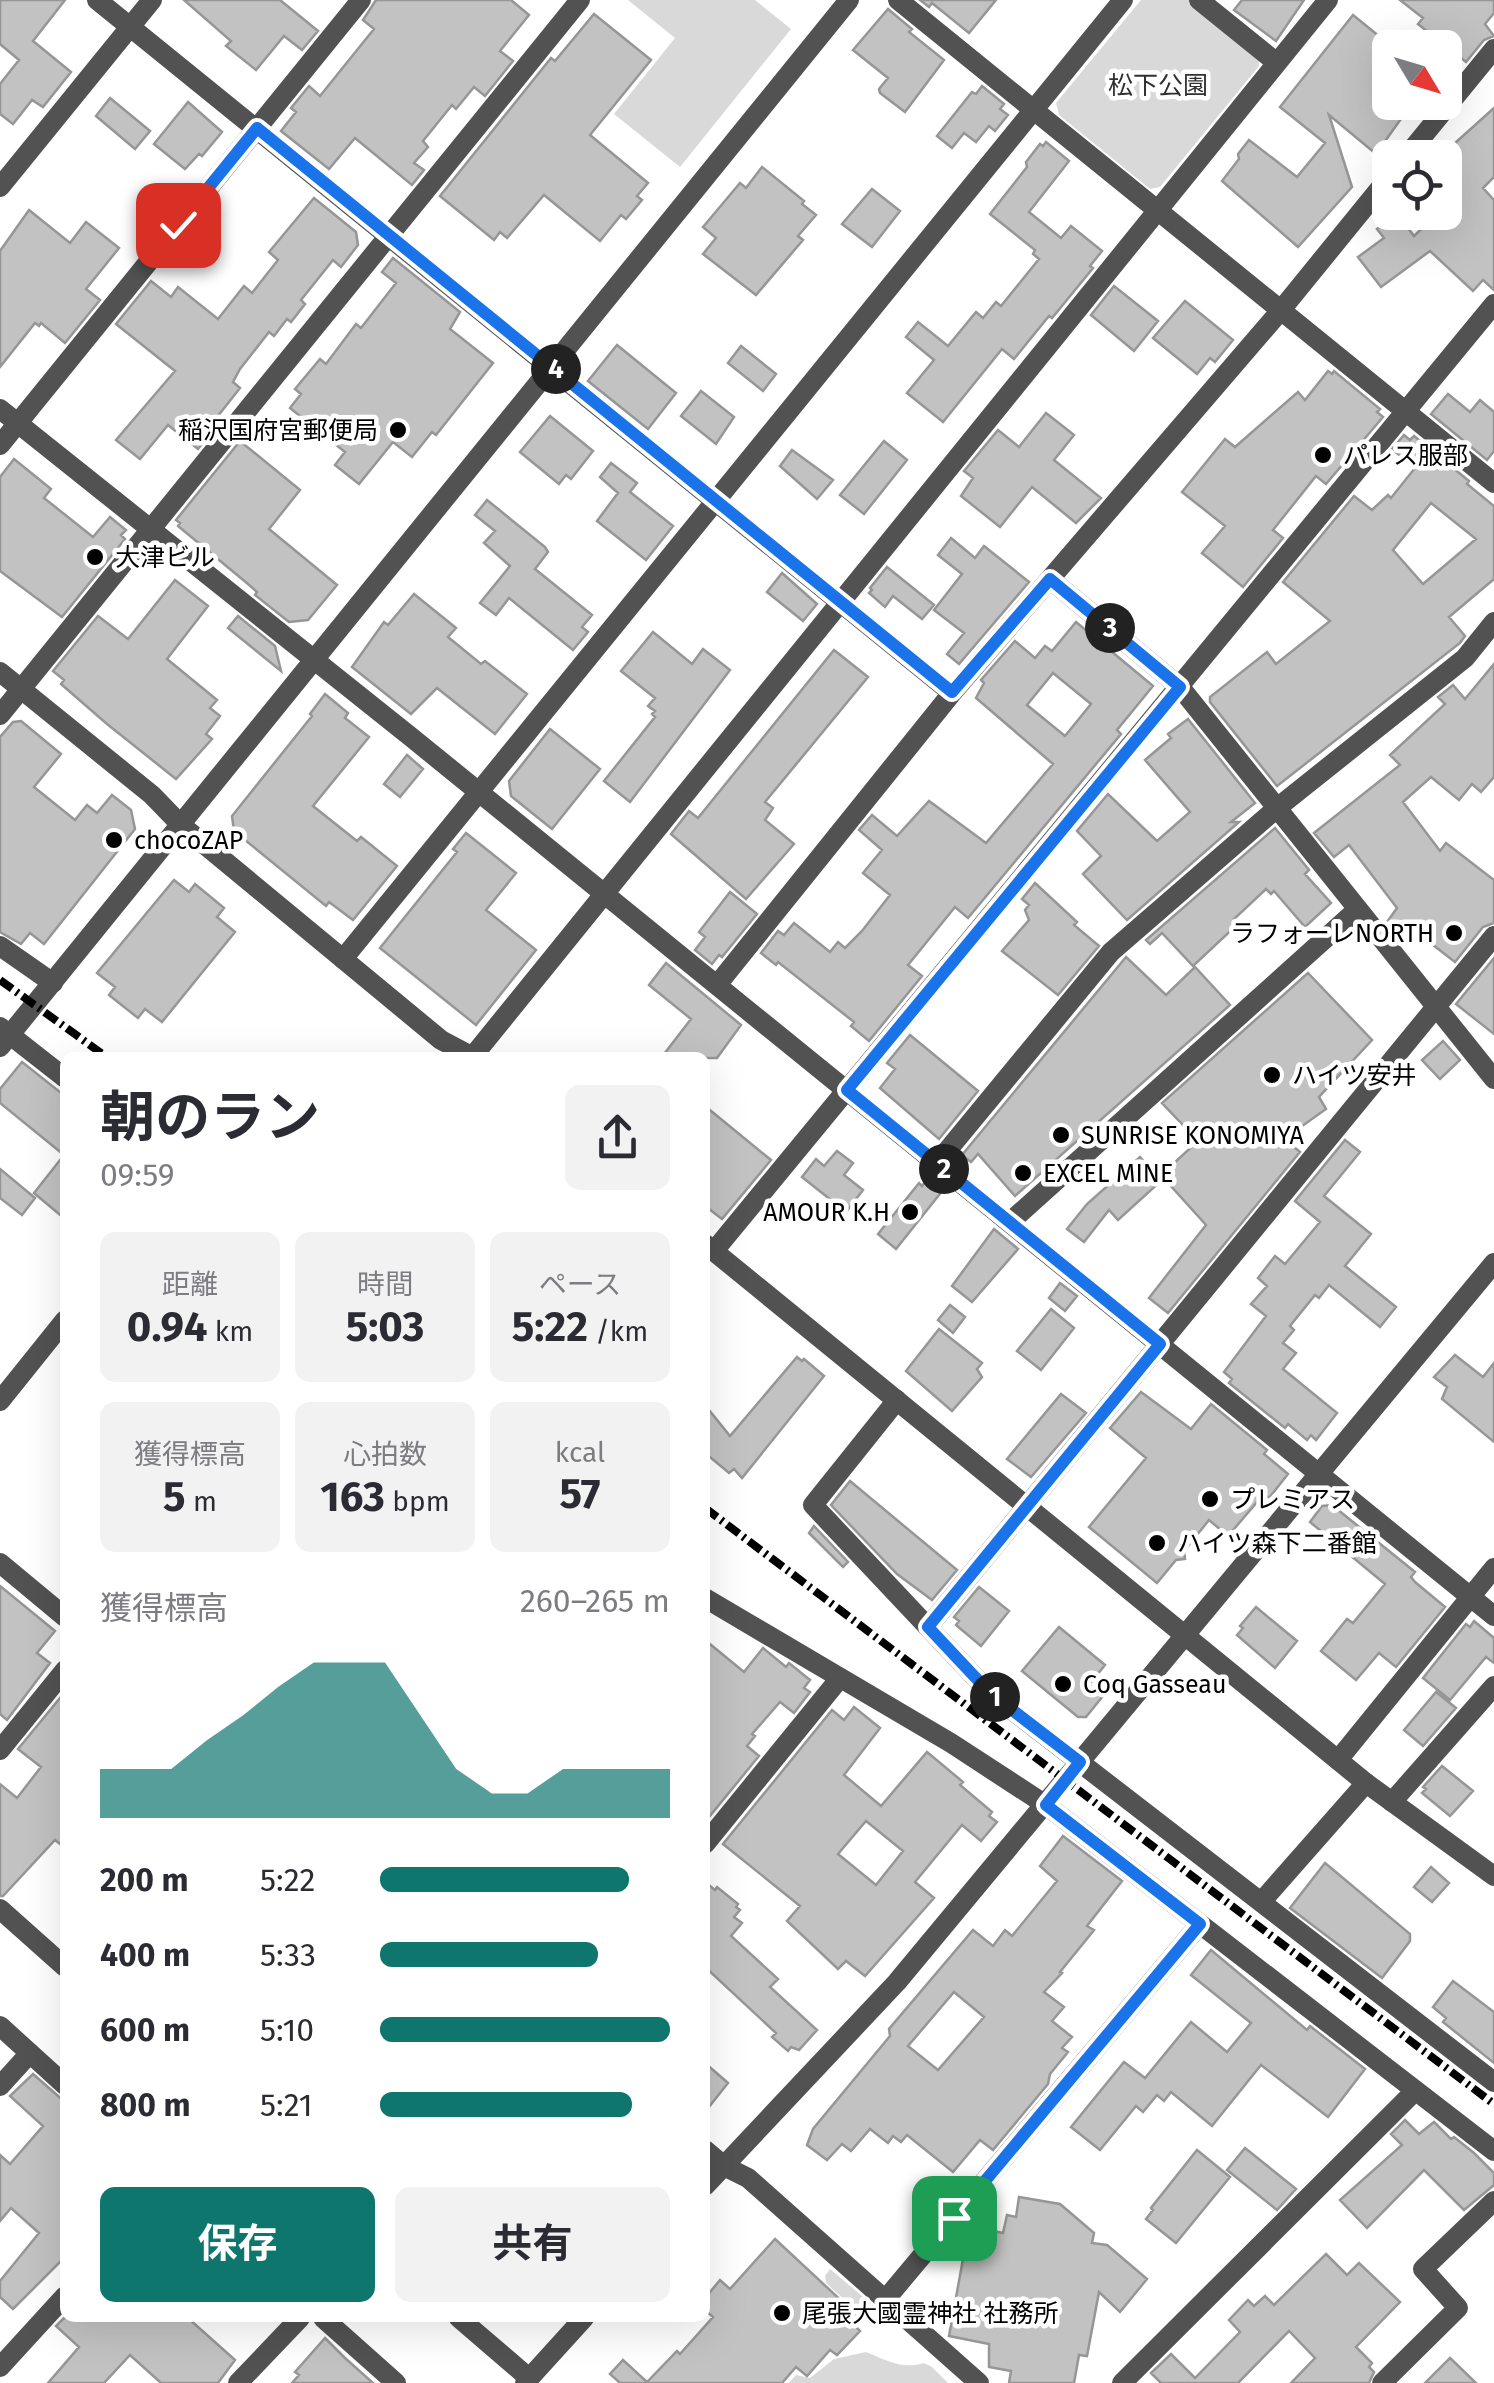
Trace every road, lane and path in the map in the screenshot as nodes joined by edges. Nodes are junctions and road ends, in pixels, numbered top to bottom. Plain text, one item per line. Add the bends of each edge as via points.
1 (97, 0) edge
2 (152, 0) edge
3 (361, 0) edge
4 (580, 0) edge
5 (849, 0) edge
6 (898, 0) edge
7 (1123, 0) edge
8 (1200, 0) edge
9 (1328, 0) edge
10 (130, 26) junction
11 (1494, 48) edge
12 (1278, 62) junction
13 (1034, 110) junction
14 (257, 128) junction
15 (1420, 140) edge
16 (0, 186) edge
17 (1372, 198) edge
18 (1158, 210) junction
19 (390, 235) junction
20 (1494, 304) edge
21 (1281, 310) junction
22 (553, 366) junction
23 (0, 408) edge
24 (1406, 411) junction
25 (18, 422) junction
26 (0, 444) edge
27 (1494, 482) edge
28 (716, 500) junction
29 (151, 529) junction
30 (1050, 579) junction
31 (840, 601) junction
32 (1494, 622) edge
33 (316, 660) junction
34 (0, 672) edge
35 (1180, 687) junction
36 (21, 689) junction
37 (952, 692) junction
38 (0, 715) edge
39 (479, 792) junction
40 (1277, 808) junction
41 (182, 825) junction
42 (604, 893) junction
43 (1358, 909) junction
44 (1494, 936) edge
45 (0, 946) edge
46 (343, 959) junction
47 (53, 983) junction
48 (717, 985) junction
49 (1436, 1006) junction
50 (4, 1036) edge
51 (464, 1052) edge
52 (478, 1052) edge
53 (60, 1075) edge
54 (1494, 1079) edge
55 (847, 1090) junction
56 (937, 1163) junction
57 (1010, 1222) junction
58 (710, 1246) edge
59 (710, 1248) edge
60 (1494, 1263) edge
61 (60, 1326) edge
62 (1160, 1344) junction
63 (897, 1400) junction
64 (0, 1402) edge
65 (1320, 1472) junction
66 (1028, 1506) junction
67 (0, 1564) edge
68 (1494, 1568) edge
69 (1470, 1596) junction
70 (710, 1601) edge
71 (60, 1613) edge
72 (1494, 1616) edge
73 (928, 1627) junction
74 (1184, 1636) junction
75 (60, 1676) edge
76 (840, 1678) junction
77 (1494, 1686) edge
78 (0, 1750) edge
79 (1338, 1760) junction
80 (1080, 1762) junction
81 (1366, 1783) junction
82 (1392, 1802) junction
83 (1046, 1805) junction
84 (710, 1838) edge
85 (1491, 1869) edge
86 (1262, 1901) junction
87 (0, 1910) edge
88 (1200, 1924) junction
89 (60, 1963) edge
90 (0, 2026) edge
91 (30, 2053) junction
92 (60, 2080) edge
93 (1494, 2082) edge
94 (0, 2086) edge
95 (1415, 2091) junction
96 (1494, 2152) edge
97 (710, 2154) edge
98 (724, 2166) junction
99 (710, 2181) edge
100 (1494, 2201) edge
101 (886, 2300) junction
102 (60, 2301) edge
103 (296, 2322) edge
104 (327, 2322) edge
105 (463, 2322) edge
106 (580, 2322) edge
107 (0, 2367) edge
108 (527, 2381) edge
109 (238, 2383) edge
110 (396, 2383) edge
111 (979, 2383) edge
112 (1122, 2383) edge
113 (1382, 2383) edge

1 - 10 street
2 - 10 street
3 - 14 street
4 - 19 street
5 - 22 street
6 - 13 street
7 - 13 street
8 - 12 street
9 - 12 street
10 - 14 street
10 - 16 street
11 - 15 street
12 - 18 street
13 - 18 street
13 - 28 street
14 - 19 street
14 - 25 street
17 - 21 street
18 - 21 street
18 - 31 street
19 - 22 street
19 - 29 street
20 - 24 street
21 - 24 street
21 - 30 street
22 - 28 street
22 - 33 street
23 - 25 street
24 - 27 street
24 - 35 street
25 - 26 street
25 - 29 street
28 - 31 street
28 - 39 street
29 - 33 street
29 - 36 street
30 - 35 street
30 - 37 street
31 - 37 street
31 - 42 street
32 - 40 street via 1465,658
33 - 39 street
33 - 41 street
34 - 36 street
35 - 40 street
35 - 55 street
36 - 38 street
36 - 41 street
37 - 48 street
39 - 42 street
39 - 46 street
40 - 43 street
40 - 56 street via 1111,952
41 - 46 street
41 - 47 street
42 - 48 street
42 - 52 street
43 - 49 street
43 - 57 street
44 - 49 street
45 - 47 street
46 - 51 street
47 - 50 street
48 - 55 street
49 - 54 street
49 - 62 street
50 - 53 street
55 - 56 street
55 - 58 street
56 - 57 street
57 - 62 street
59 - 63 street
60 - 65 street
61 - 64 street
62 - 65 street
62 - 66 street
63 - 66 street
63 - 73 street via 813,1505
65 - 69 street
65 - 74 street
66 - 73 street
66 - 74 street
67 - 71 street
68 - 69 street
69 - 72 street
69 - 79 street
70 - 76 street
73 - 80 street via 990,1693
74 - 79 street
74 - 80 street
75 - 78 street
76 - 83 street
76 - 84 street
77 - 82 street
79 - 81 street
80 - 83 street
80 - 86 street
81 - 82 street
81 - 86 street
82 - 85 street
83 - 88 street
83 - 98 street via 897,1982
86 - 93 street
87 - 89 street
88 - 95 street
88 - 101 street
90 - 91 street
91 - 92 street
91 - 94 street
95 - 96 street
95 - 112 street
97 - 98 street
98 - 99 street
98 - 101 street via 748,2178
100 - 113 street via 1424,2269 1458,2308
101 - 111 street
102 - 107 street
103 - 109 street
104 - 110 street
105 - 108 street
106 - 108 street

